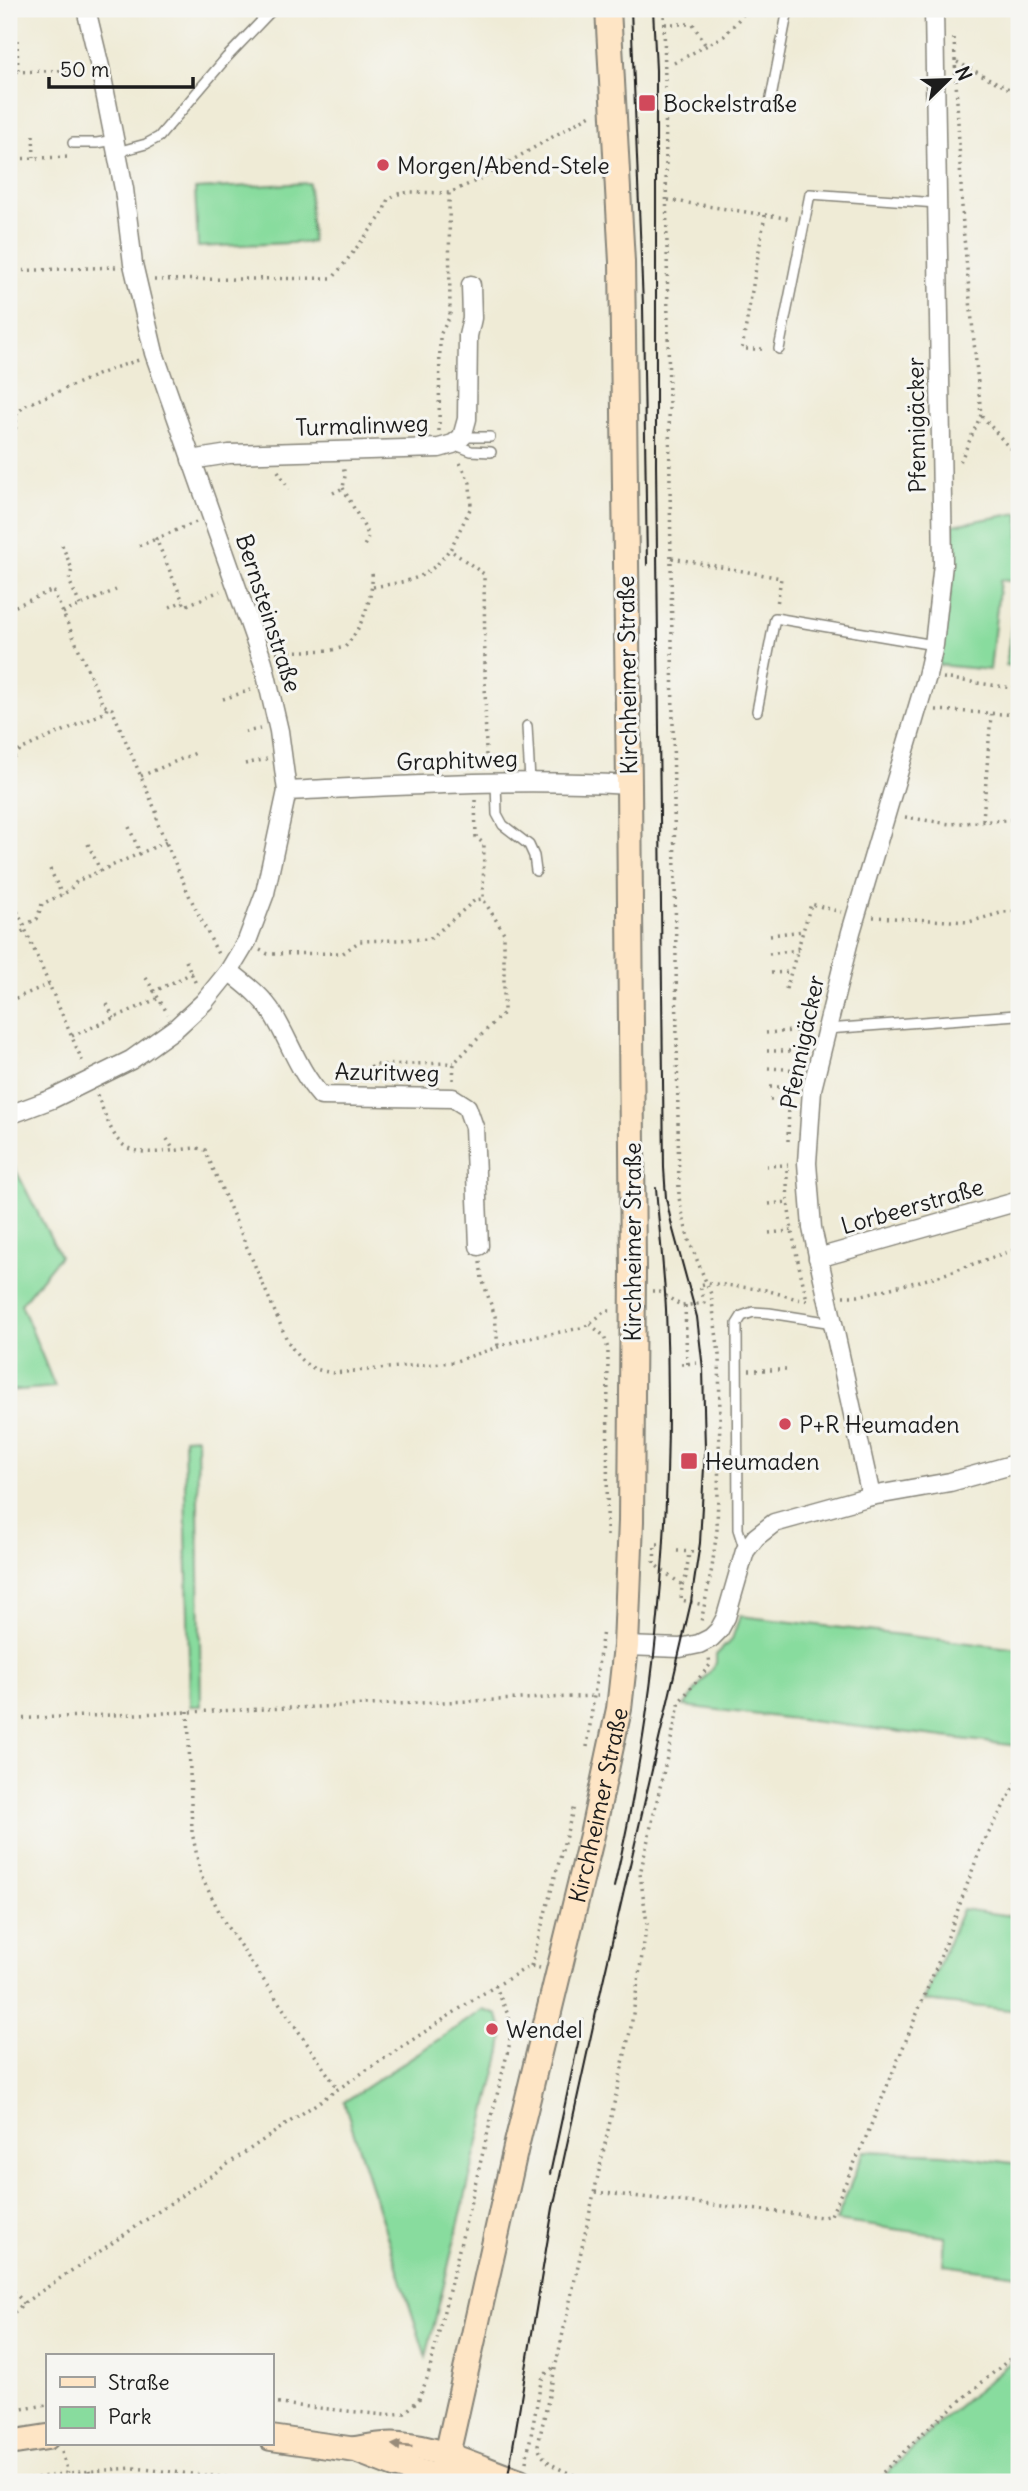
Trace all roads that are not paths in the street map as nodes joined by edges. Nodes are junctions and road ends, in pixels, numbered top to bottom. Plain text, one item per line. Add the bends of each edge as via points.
1 (86, 9) edge
2 (273, 9) edge
3 (608, 9) edge
4 (788, 9) edge
5 (934, 9) edge
6 (770, 103) dead end
7 (73, 143) dead end
8 (116, 146) junction
9 (937, 203) junction
10 (471, 285) dead end
11 (779, 349) road end
12 (490, 437) dead end
13 (451, 443) junction
14 (491, 452) dead end
15 (191, 460) junction
16 (934, 645) junction
17 (757, 711) dead end
18 (527, 726) dead end
19 (530, 781) junction
20 (486, 782) junction
21 (629, 785) junction
22 (287, 791) junction
23 (536, 871) dead end
24 (229, 971) junction
25 (1016, 1015) dead end
26 (827, 1029) junction
27 (9, 1115) edge
28 (1019, 1201) edge
29 (479, 1246) road end
30 (818, 1258) junction
31 (833, 1323) junction
32 (1019, 1463) edge
33 (871, 1496) junction
34 (745, 1551) junction
35 (626, 1646) junction
36 (46, 2437) edge
37 (273, 2438) edge
38 (9, 2443) edge
39 (356, 2449) junction
40 (447, 2474) edge
41 (523, 2476) edge
42 (393, 2482) edge

1 - 8 street, Bernsteinstraße
2 - 8 lane via 159,137 146,144
3 - 21 main road, Kirchheimer Straße via 622,262
4 - 6 lane
5 - 9 street, Pfennigäcker
7 - 8 lane
8 - 15 street, Bernsteinstraße via 135,272 154,353
9 - 11 lane via 810,194
9 - 16 street, Pfennigäcker via 943,564
10 - 13 street, Turmalinweg via 467,419
12 - 13 lane
13 - 14 lane
13 - 15 street, Turmalinweg via 229,454
15 - 22 street, Bernsteinstraße via 261,654
16 - 17 lane via 775,618
16 - 26 street, Pfennigäcker
18 - 19 lane
19 - 20 street, Graphitweg
19 - 21 street, Graphitweg
20 - 22 street, Graphitweg
20 - 23 lane via 503,825 529,845
21 - 35 main road, Kirchheimer Straße via 633,1311
22 - 24 street, Bernsteinstraße via 265,893 247,941
24 - 27 street, Bernsteinstraße via 177,1027 131,1060 91,1082
24 - 29 street, Azuritweg via 262,998 304,1077 321,1096 453,1098 467,1107 474,1127
25 - 26 lane
26 - 30 street, Pfennigäcker via 812,1089 808,1143 810,1216
28 - 30 street, Lorbeerstraße
30 - 31 street, Pfennigäcker
31 - 33 street, Pfennigäcker
31 - 34 lane via 769,1313 745,1315 738,1321 738,1529
32 - 33 street via 950,1482
33 - 34 street via 780,1520
34 - 35 street via 715,1635 680,1648
35 - 40 main road, Kirchheimer Straße via 619,1709 595,1822 516,2147
36 - 38 main road
37 - 39 main road
39 - 40 main road via 398,2444
39 - 42 main road
40 - 41 main road

